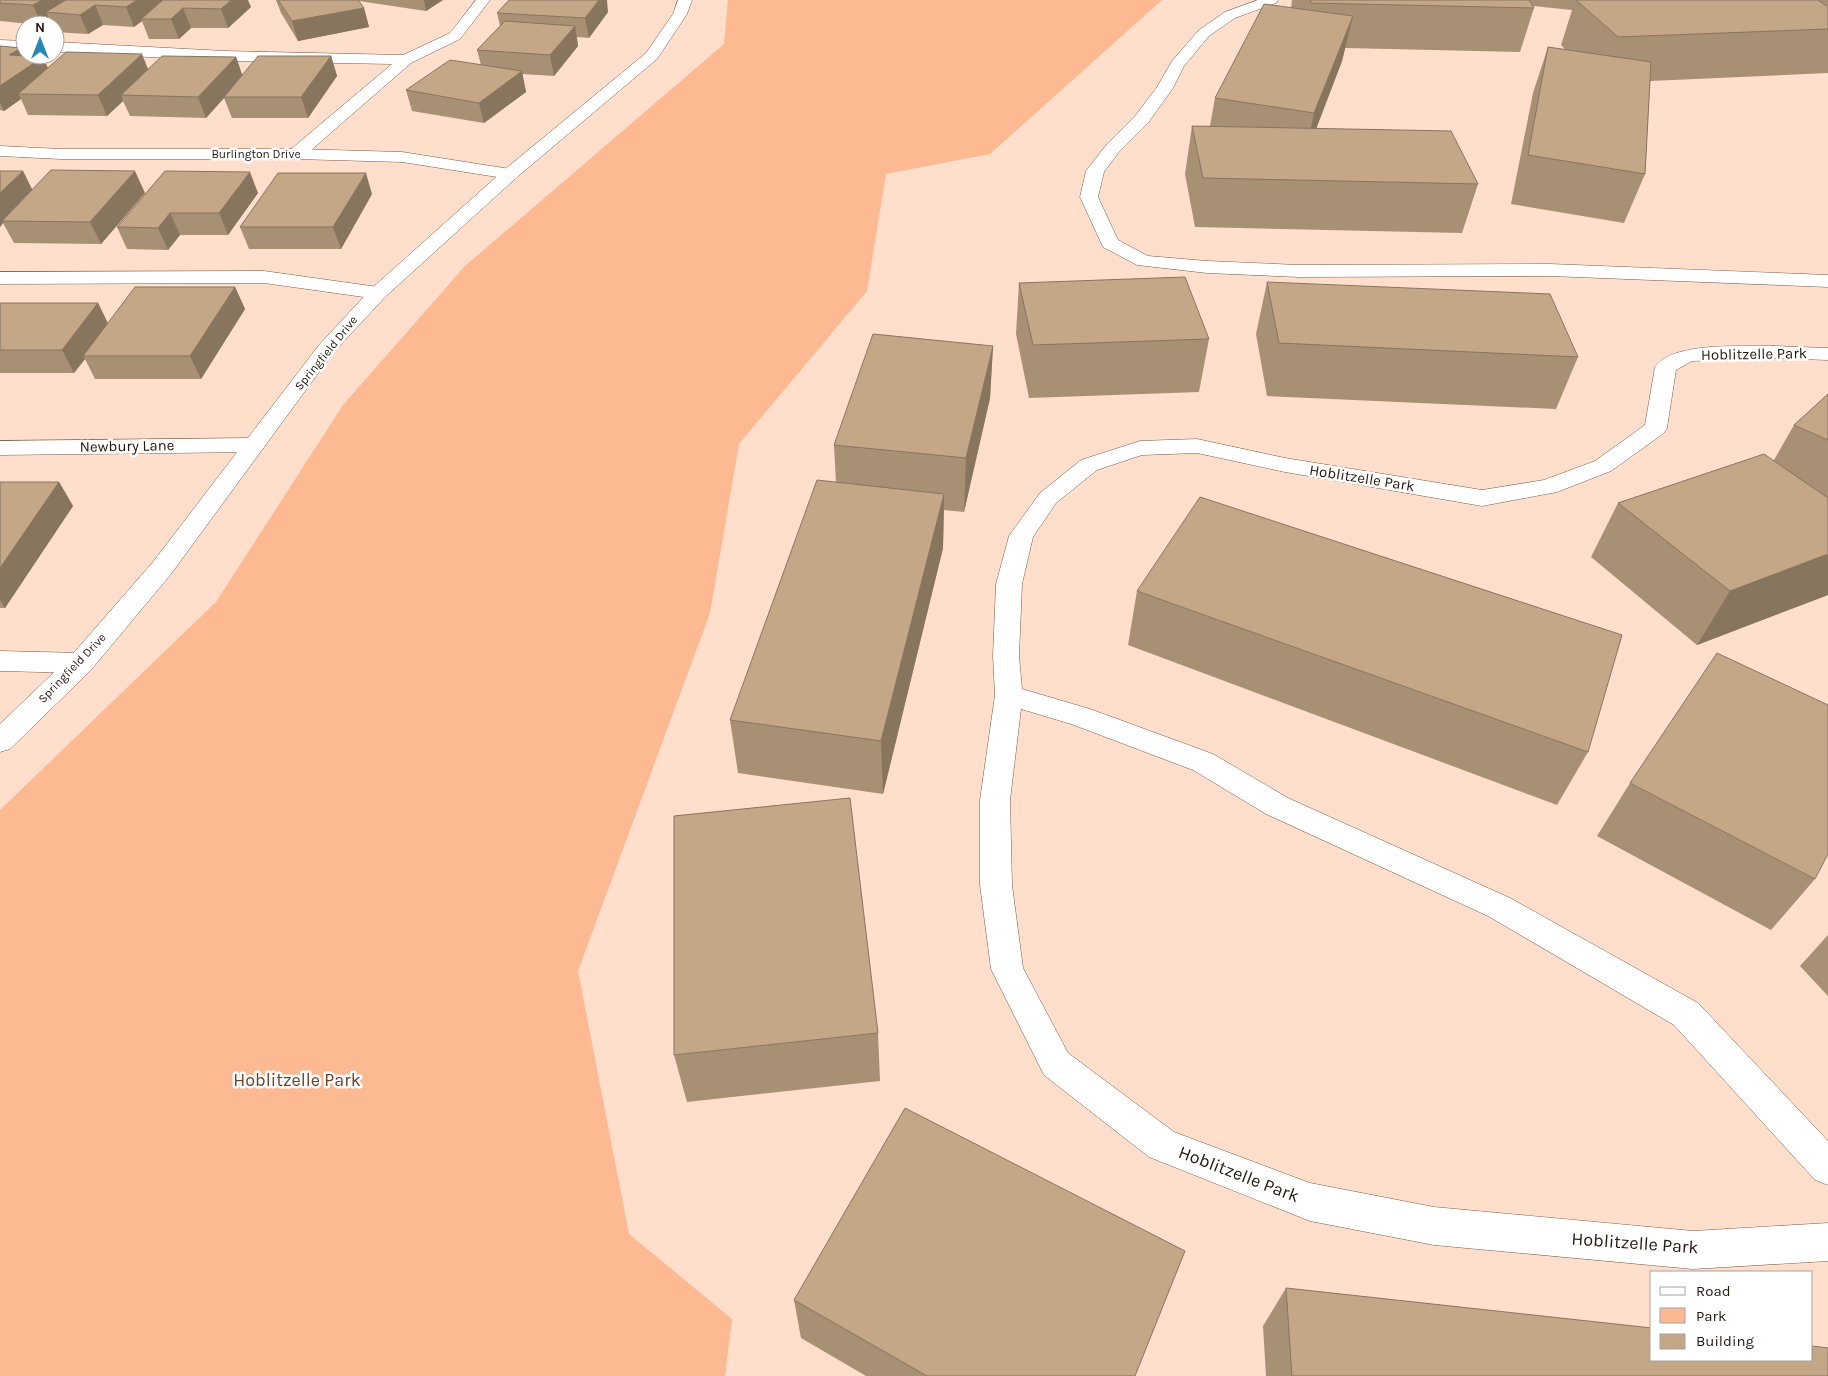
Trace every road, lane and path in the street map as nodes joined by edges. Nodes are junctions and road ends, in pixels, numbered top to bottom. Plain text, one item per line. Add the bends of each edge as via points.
1 (483, 0) edge
2 (685, 0) edge
3 (1271, 0) edge
4 (0, 45) edge
5 (15, 46) edge
6 (65, 48) edge
7 (406, 60) junction
8 (0, 151) edge
9 (296, 154) junction
10 (510, 174) junction
11 (0, 278) edge
12 (1828, 281) edge
13 (378, 293) junction
14 (1828, 354) edge
15 (254, 444) junction
16 (0, 448) edge
17 (0, 661) edge
18 (81, 662) junction
19 (1009, 695) junction
20 (0, 741) edge
21 (1828, 1167) edge
22 (1828, 1242) edge

1 - 7 street via 455,36
2 - 10 street, Springfield Drive via 680,14 652,56
3 - 12 street via 1230,14 1204,33 1177,64 1142,119 1095,171 1090,197 1110,243 1144,261 1216,267 1299,271 1550,270
4 - 5 street
6 - 7 street
7 - 9 street
8 - 9 street, Burlington Drive
9 - 10 street, Burlington Drive via 402,156
10 - 13 street, Springfield Drive
11 - 13 street via 264,277
13 - 15 street, Springfield Drive via 326,349
14 - 19 street, Hoblitzelle Park via 1688,355 1666,367 1656,428 1603,466 1550,486 1482,498 1285,465 1197,446 1140,448 1089,465 1048,498 1020,536 1009,584 1006,656
15 - 16 street, Newbury Lane
15 - 18 street, Springfield Drive via 162,568
17 - 18 street
18 - 20 street, Springfield Drive
19 - 21 street via 1080,716 1203,762 1277,806 1500,907 1686,1014
19 - 22 street, Hoblitzelle Park via 995,800 996,885 1007,969 1056,1064 1162,1145 1310,1202 1434,1226 1693,1250

